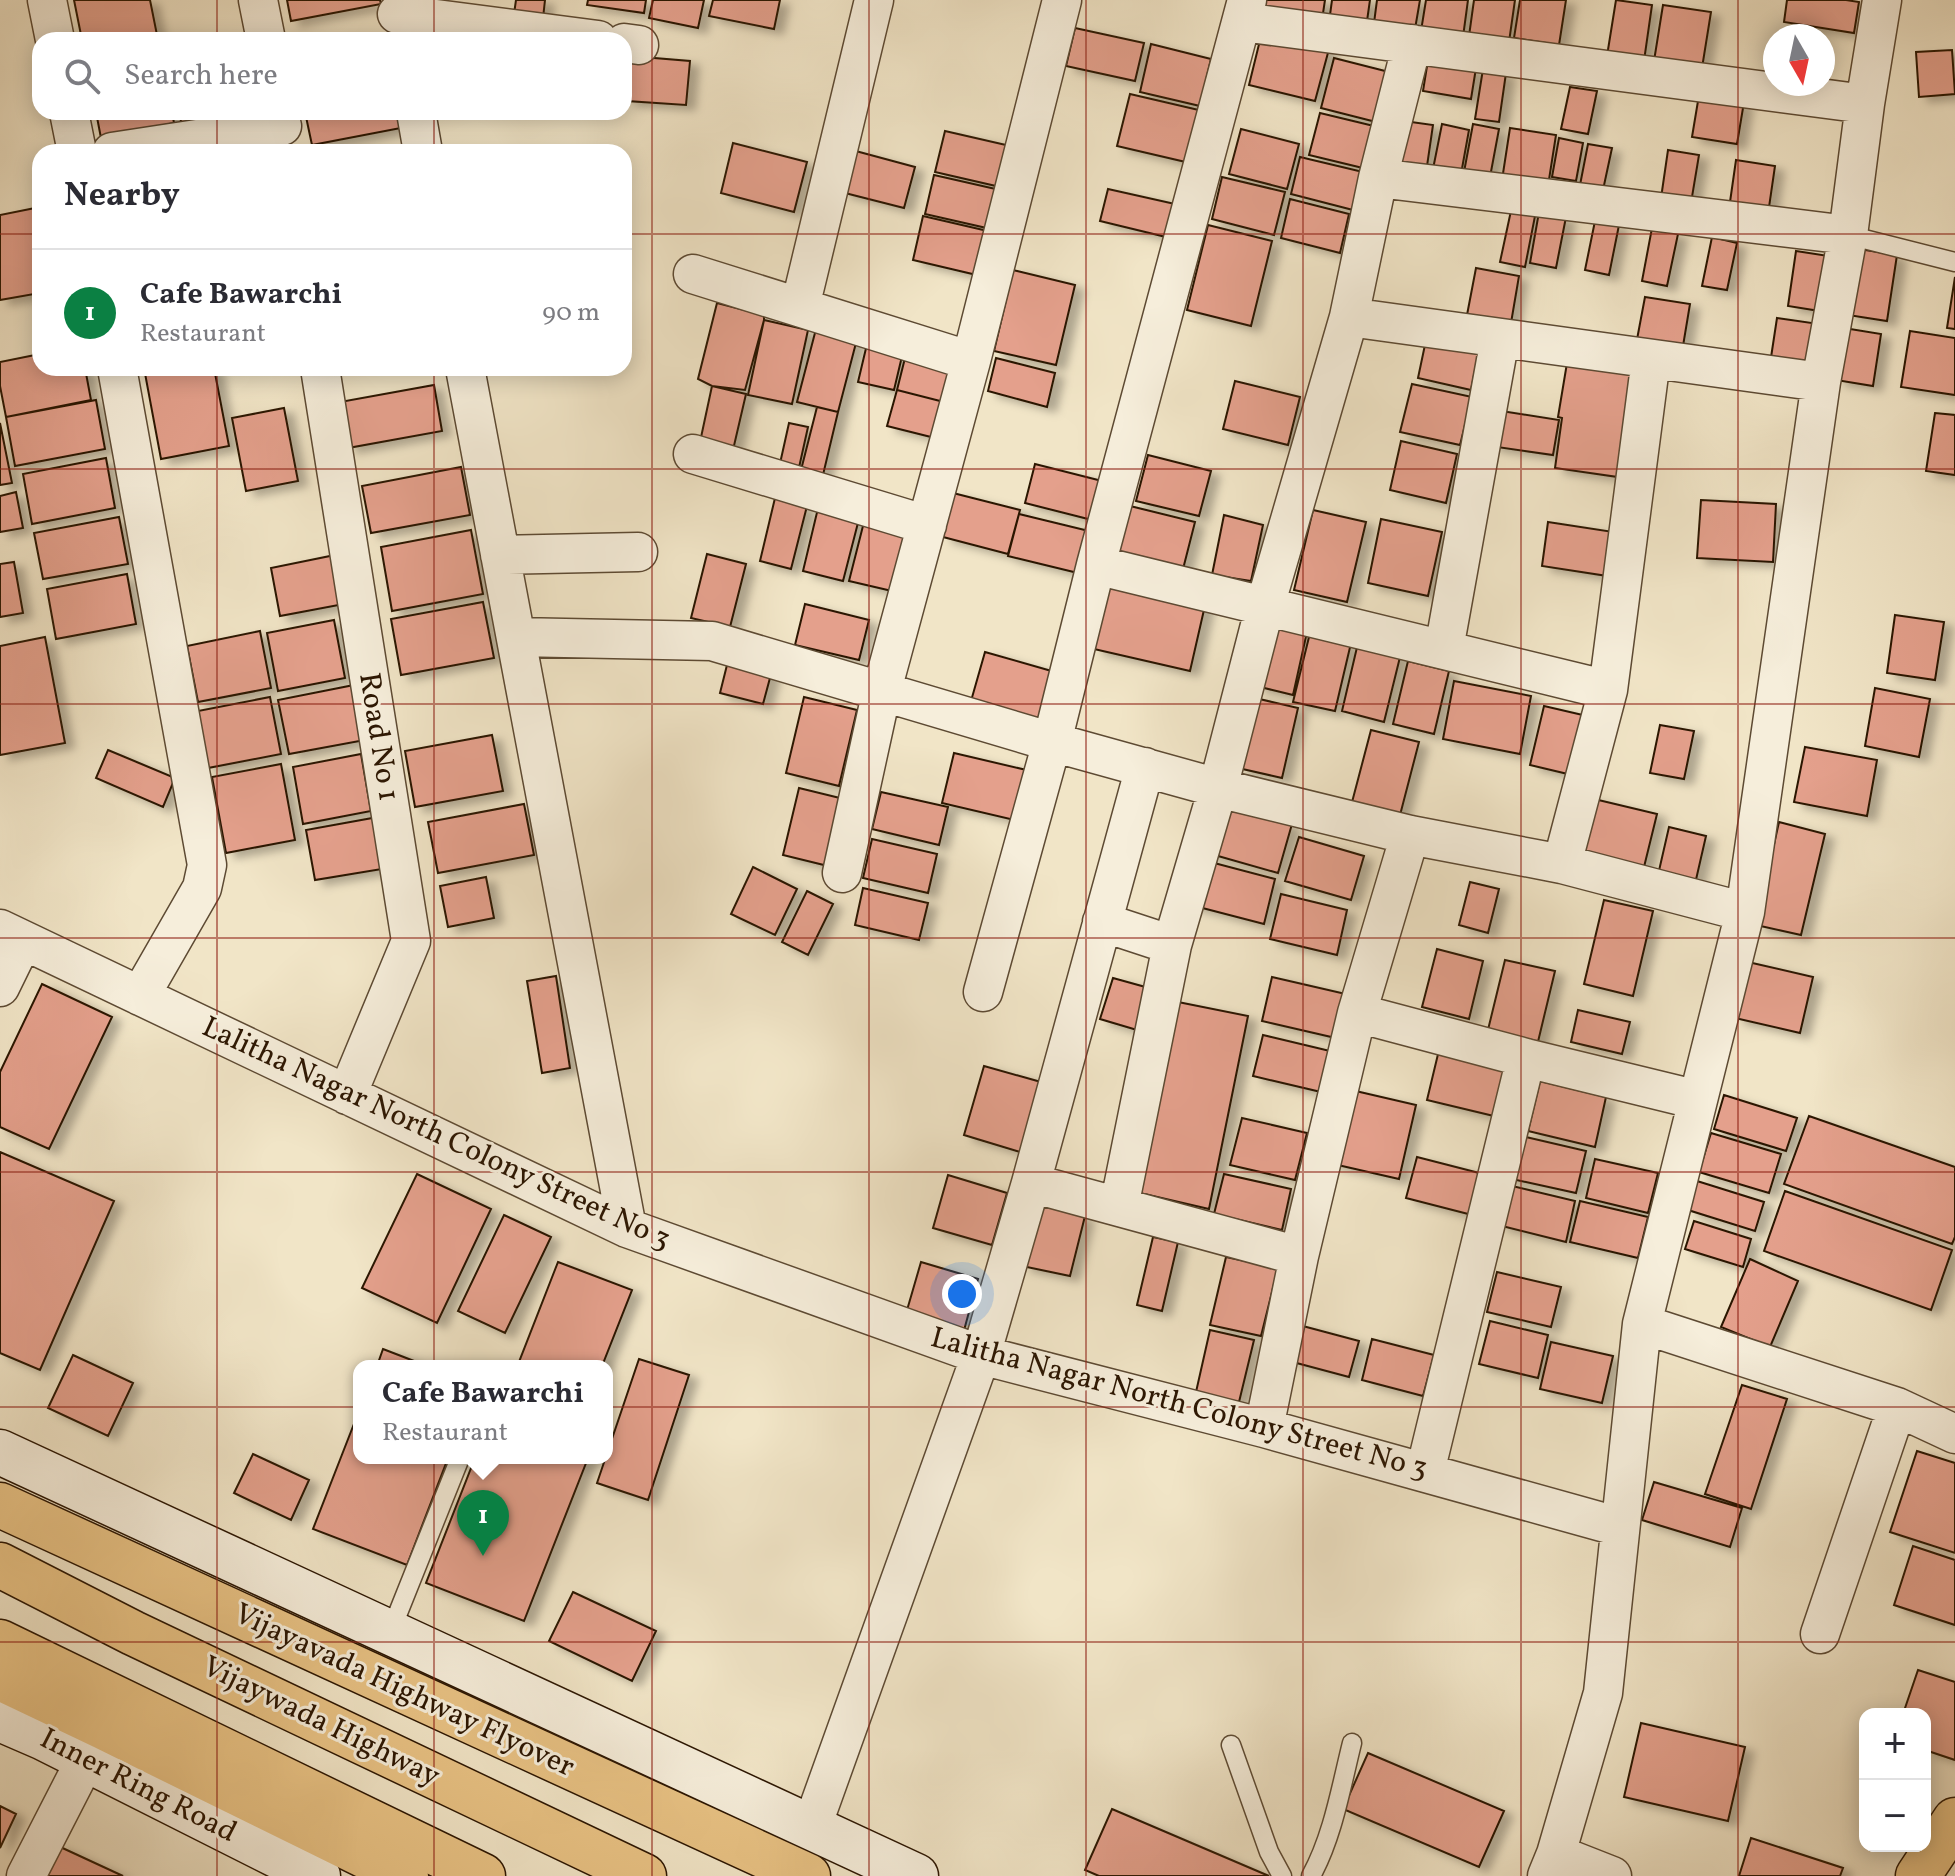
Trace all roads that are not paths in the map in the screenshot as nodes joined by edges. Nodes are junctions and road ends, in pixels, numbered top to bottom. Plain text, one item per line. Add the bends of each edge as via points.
1 (47, 0) edge
2 (258, 0) edge
3 (874, 0) edge
4 (1062, 0) edge
5 (1882, 0) edge
6 (1245, 11) edge
7 (398, 18) edge
8 (53, 32) edge
9 (264, 32) edge
10 (525, 32) edge
11 (1412, 44) junction
12 (1865, 104) junction
13 (71, 120) edge
14 (417, 120) edge
15 (282, 130) edge
16 (75, 144) edge
17 (174, 144) edge
18 (422, 144) edge
19 (1378, 178) junction
20 (1848, 235) junction
21 (1955, 262) edge
22 (693, 274) dead end
23 (800, 307) junction
24 (1349, 317) junction
25 (1500, 338) junction
26 (1651, 359) junction
27 (971, 361) junction
28 (118, 376) edge
29 (321, 376) edge
30 (466, 376) edge
31 (1821, 382) junction
32 (693, 454) dead end
33 (927, 525) junction
34 (638, 552) dead end
35 (500, 555) junction
36 (1096, 565) junction
37 (1265, 606) junction
38 (516, 637) junction
39 (1444, 649) junction
40 (882, 690) junction
41 (1608, 690) junction
42 (1052, 742) junction
43 (1145, 767) junction
44 (1218, 788) junction
45 (1410, 835) junction
46 (1562, 864) junction
47 (842, 873) dead end
48 (1745, 912) junction
49 (1102, 922) junction
50 (12, 934) edge
51 (1172, 945) junction
52 (0, 987) edge
53 (983, 992) dead end
54 (140, 996) junction
55 (1357, 1013) junction
56 (1526, 1058) junction
57 (347, 1095) junction
58 (1698, 1100) junction
59 (1031, 1183) junction
60 (1119, 1207) junction
61 (627, 1228) junction
62 (1299, 1256) junction
63 (1642, 1324) junction
64 (981, 1355) junction
65 (1897, 1407) junction
66 (1264, 1428) junction
67 (1955, 1434) edge
68 (0, 1452) edge
69 (458, 1464) edge
70 (1425, 1472) junction
71 (0, 1505) edge
72 (1620, 1527) junction
73 (0, 1565) edge
74 (390, 1633) junction
75 (1820, 1634) dead end
76 (0, 1642) edge
77 (0, 1678) edge
78 (0, 1719) edge
79 (1352, 1743) dead end
80 (1231, 1745) dead end
81 (86, 1759) junction
82 (1955, 1820) edge
83 (811, 1829) junction
84 (1552, 1865) edge
85 (26, 1876) edge
86 (318, 1876) edge
87 (406, 1876) edge
88 (483, 1876) edge
89 (644, 1876) edge
90 (808, 1876) edge
91 (916, 1876) edge
92 (1282, 1876) edge
93 (1311, 1876) edge
94 (1612, 1876) edge
95 (1918, 1876) edge

1 - 8 street
2 - 9 street
3 - 23 street
4 - 27 street
5 - 12 street
6 - 11 street
6 - 36 street
7 - 10 street
11 - 12 street
11 - 19 street
12 - 20 street
13 - 16 street
14 - 18 street
15 - 17 street
19 - 20 street
19 - 24 street
20 - 21 lane
20 - 31 street
22 - 23 street
23 - 27 street
24 - 25 street
24 - 37 street
25 - 26 street
25 - 39 street
26 - 31 street
26 - 41 street
27 - 33 street
28 - 54 street via 207,865 202,888
29 - 57 street, Road No 1 via 411,941
30 - 35 street
31 - 48 street
32 - 33 street
33 - 40 street
34 - 35 street
35 - 38 street
36 - 37 street
36 - 42 street
37 - 39 street
37 - 44 street
38 - 40 street via 712,641
38 - 61 street
39 - 41 street
40 - 42 street
40 - 47 street
41 - 46 street
42 - 43 street
42 - 53 street
43 - 44 street
43 - 49 street
44 - 45 street
44 - 51 street
45 - 46 street
45 - 55 street
46 - 48 street
48 - 58 street
49 - 51 street
49 - 59 street
50 - 52 street
50 - 54 street, Lalitha Nagar North Colony Street No 3
51 - 60 street
54 - 57 street, Lalitha Nagar North Colony Street No 3
55 - 56 street
55 - 62 street
56 - 58 street
56 - 70 street
57 - 61 street, Lalitha Nagar North Colony Street No 3
58 - 63 street
59 - 60 street
59 - 64 street
60 - 62 street
61 - 64 street, Lalitha Nagar North Colony Street No 3
62 - 66 street
63 - 65 street
63 - 72 street
64 - 66 street, Lalitha Nagar North Colony Street No 3
64 - 83 street
65 - 67 street
65 - 75 street
66 - 70 street, Lalitha Nagar North Colony Street No 3
68 - 74 street
69 - 74 lane
70 - 72 street, Lalitha Nagar North Colony Street No 3
71 - 90 main road, Vijayavada Highway Flyover
72 - 84 street via 1603,1693
73 - 89 main road, Vijaywada Highway
74 - 83 street
76 - 88 main road
77 - 87 main road
78 - 81 street, Inner Ring Road
79 - 93 lane
80 - 92 lane
81 - 85 street
81 - 86 street, Inner Ring Road
82 - 95 main road
83 - 91 street
84 - 94 street

